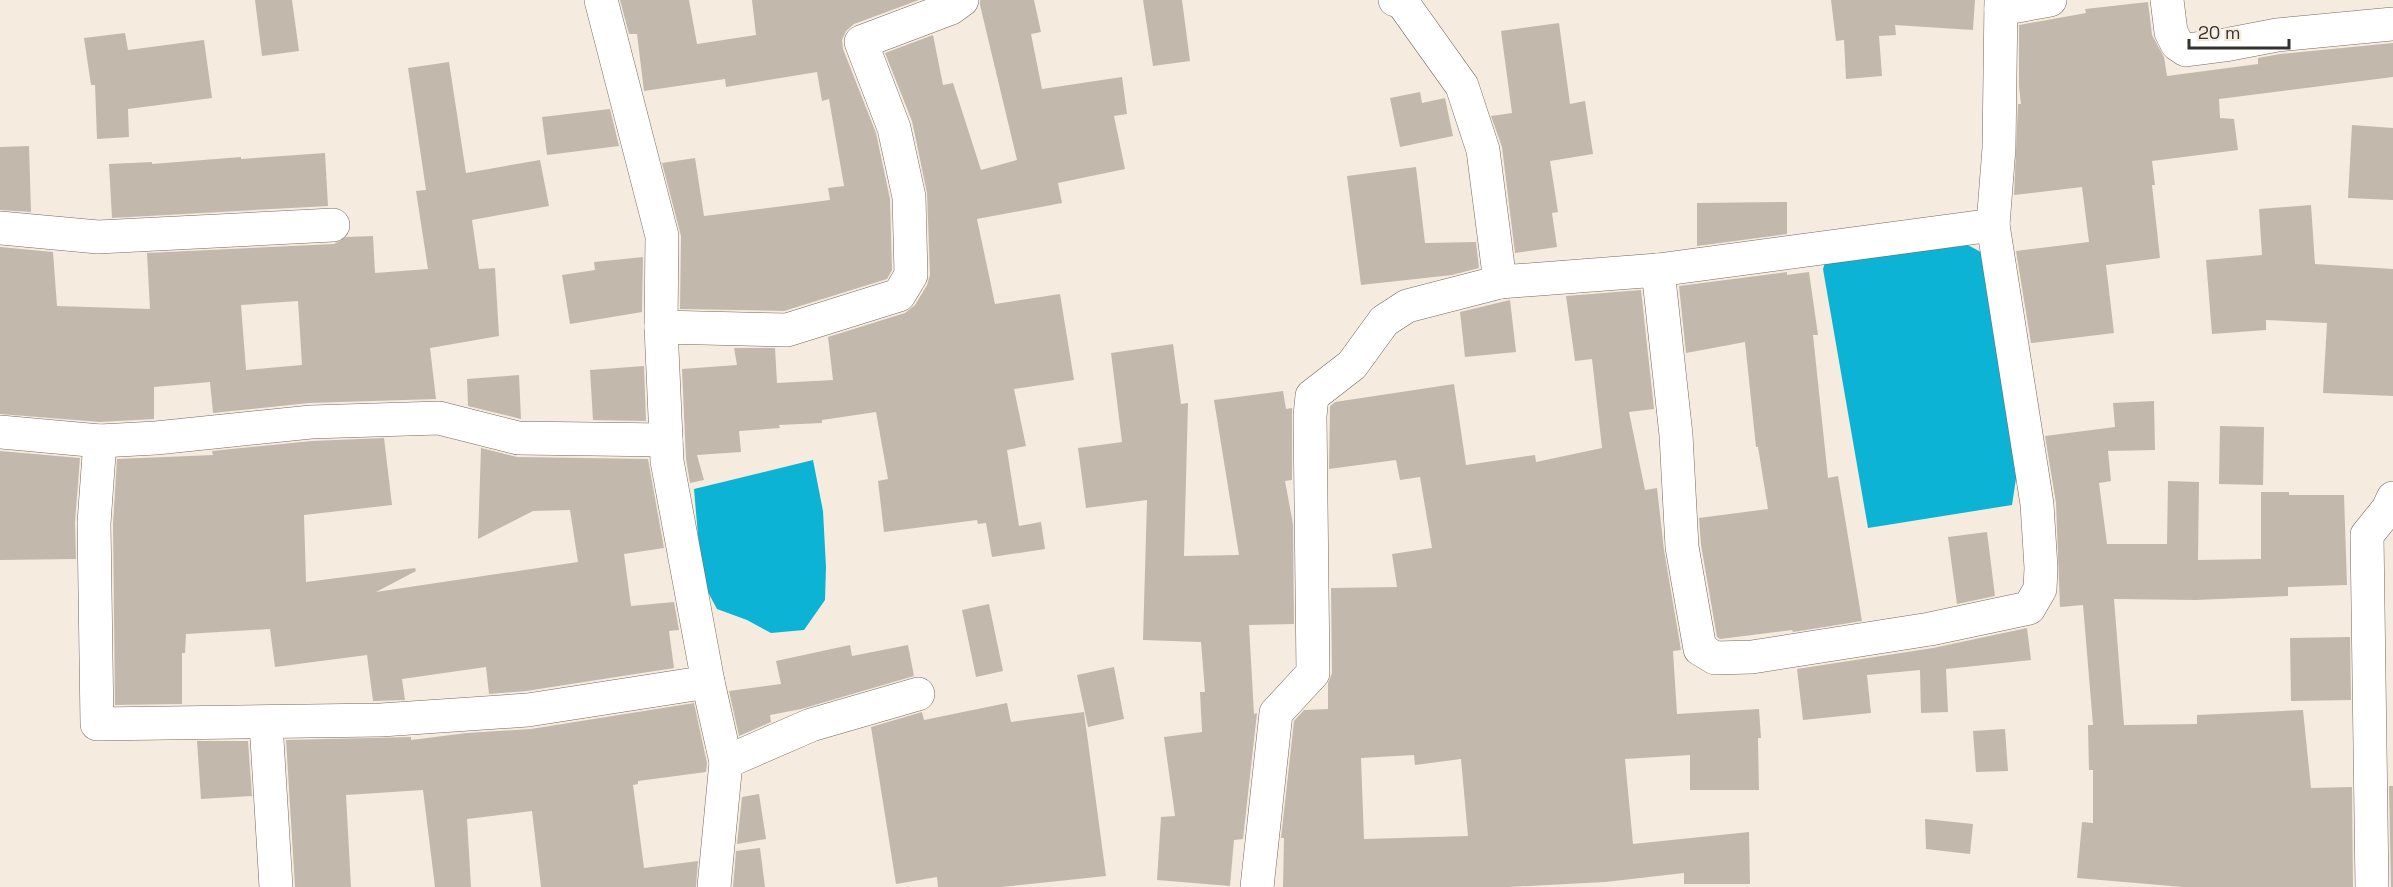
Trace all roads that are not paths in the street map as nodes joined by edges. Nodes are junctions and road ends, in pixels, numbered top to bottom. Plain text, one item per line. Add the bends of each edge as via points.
1 (601, 0) edge
2 (963, 0) edge
3 (1395, 0) edge
4 (2050, 0) edge
5 (2167, 0) edge
6 (2001, 5) edge
7 (2380, 16) edge
8 (333, 225) dead end
9 (1993, 225) junction
10 (0, 228) edge
11 (1658, 270) junction
12 (1500, 282) junction
13 (661, 327) junction
14 (0, 432) edge
15 (666, 440) junction
16 (100, 441) junction
17 (2393, 498) edge
18 (708, 682) junction
19 (918, 694) dead end
20 (266, 723) junction
21 (726, 762) junction
22 (276, 887) edge
23 (714, 887) edge
24 (1257, 887) edge
25 (2372, 887) edge

1 - 13 street via 662,236
2 - 13 street via 861,42 894,128 909,197 912,275 899,295 787,330
3 - 12 street via 1402,2 1461,86 1484,150
4 - 6 street
5 - 7 street via 2171,32 2177,44 2186,50
6 - 9 street
8 - 10 street via 98,237
9 - 11 street
9 - 11 street via 2037,504 2042,568 2037,598 2029,608 1752,657 1716,658 1700,650 1682,547 1676,435
11 - 12 street
12 - 24 street via 1407,306 1384,321 1352,365 1312,396 1313,674 1276,713
13 - 15 street
14 - 16 street
15 - 16 street via 518,438 439,418 311,422
15 - 18 street
16 - 20 street via 94,523 98,724
17 - 25 street via 2367,535
18 - 20 street via 528,710
18 - 21 street
19 - 21 street via 811,725
20 - 22 street
21 - 23 street

